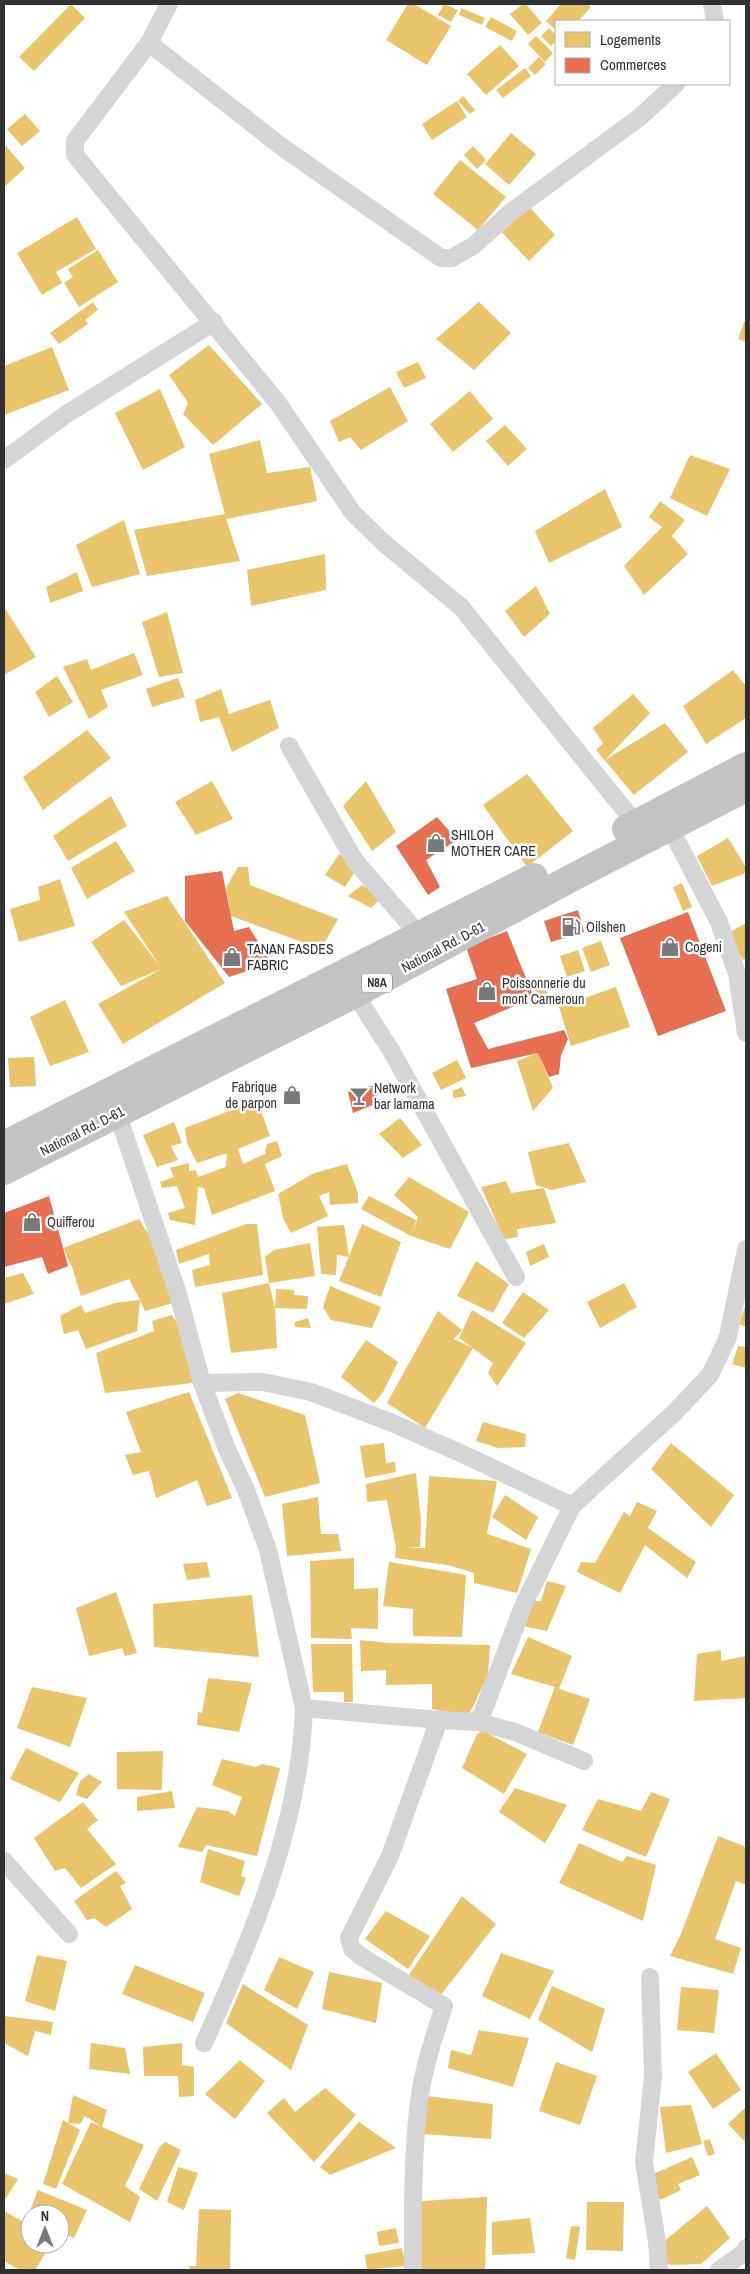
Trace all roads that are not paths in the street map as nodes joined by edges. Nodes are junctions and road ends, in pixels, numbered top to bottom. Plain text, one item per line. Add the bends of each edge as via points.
1 (169, 4) edge
2 (712, 4) edge
3 (715, 20) edge
4 (149, 43) junction
5 (675, 85) edge
6 (214, 322) junction
7 (5, 456) edge
8 (288, 746) dead end
9 (746, 766) edge
10 (746, 788) edge
11 (666, 819) junction
12 (636, 824) junction
13 (420, 936) junction
14 (355, 994) junction
15 (746, 1033) edge
16 (117, 1112) junction
17 (4, 1151) edge
18 (746, 1249) edge
19 (516, 1277) dead end
20 (202, 1383) junction
21 (572, 1506) junction
22 (304, 1708) junction
23 (439, 1720) junction
24 (479, 1722) junction
25 (584, 1761) dead end
26 (4, 1861) edge
27 (69, 1934) dead end
28 (650, 1977) dead end
29 (204, 2043) dead end
30 (746, 2248) edge
31 (413, 2270) edge
32 (659, 2270) edge
33 (719, 2270) edge

1 - 4 street
2 - 3 street
4 - 5 street via 282,147 441,258 452,258 473,246 511,212 640,117
4 - 6 street via 75,141 75,155
6 - 7 street via 65,414
6 - 12 street via 278,404 353,513 461,607
8 - 13 street via 355,861
9 - 11 highway, National Rd. D-61 / N8A
10 - 11 highway, National Rd. D-61 / N8A
11 - 12 highway, National Rd. D-61 / N8A
11 - 14 highway, National Rd. D-61 / N8A
11 - 15 street via 719,922 737,974
12 - 13 highway, National Rd. D-61 / N8A
13 - 17 highway, National Rd. D-61 / N8A
14 - 16 highway, National Rd. D-61 / N8A
14 - 19 street via 392,1052
16 - 17 highway, National Rd. D-61 / N8A
16 - 20 street via 178,1294
18 - 21 street via 728,1337 710,1376
20 - 21 street via 263,1382 311,1392 468,1456
20 - 22 street via 268,1550
21 - 24 street via 524,1604
22 - 23 street
22 - 29 street via 302,1750 269,1887
23 - 24 street
23 - 31 street via 390,1856 349,1938 352,1949 362,1957 444,2006 431,2044 419,2100 413,2172
24 - 25 street via 515,1732
26 - 27 street
28 - 32 street via 653,2076 644,2162
30 - 33 street via 744,2253

